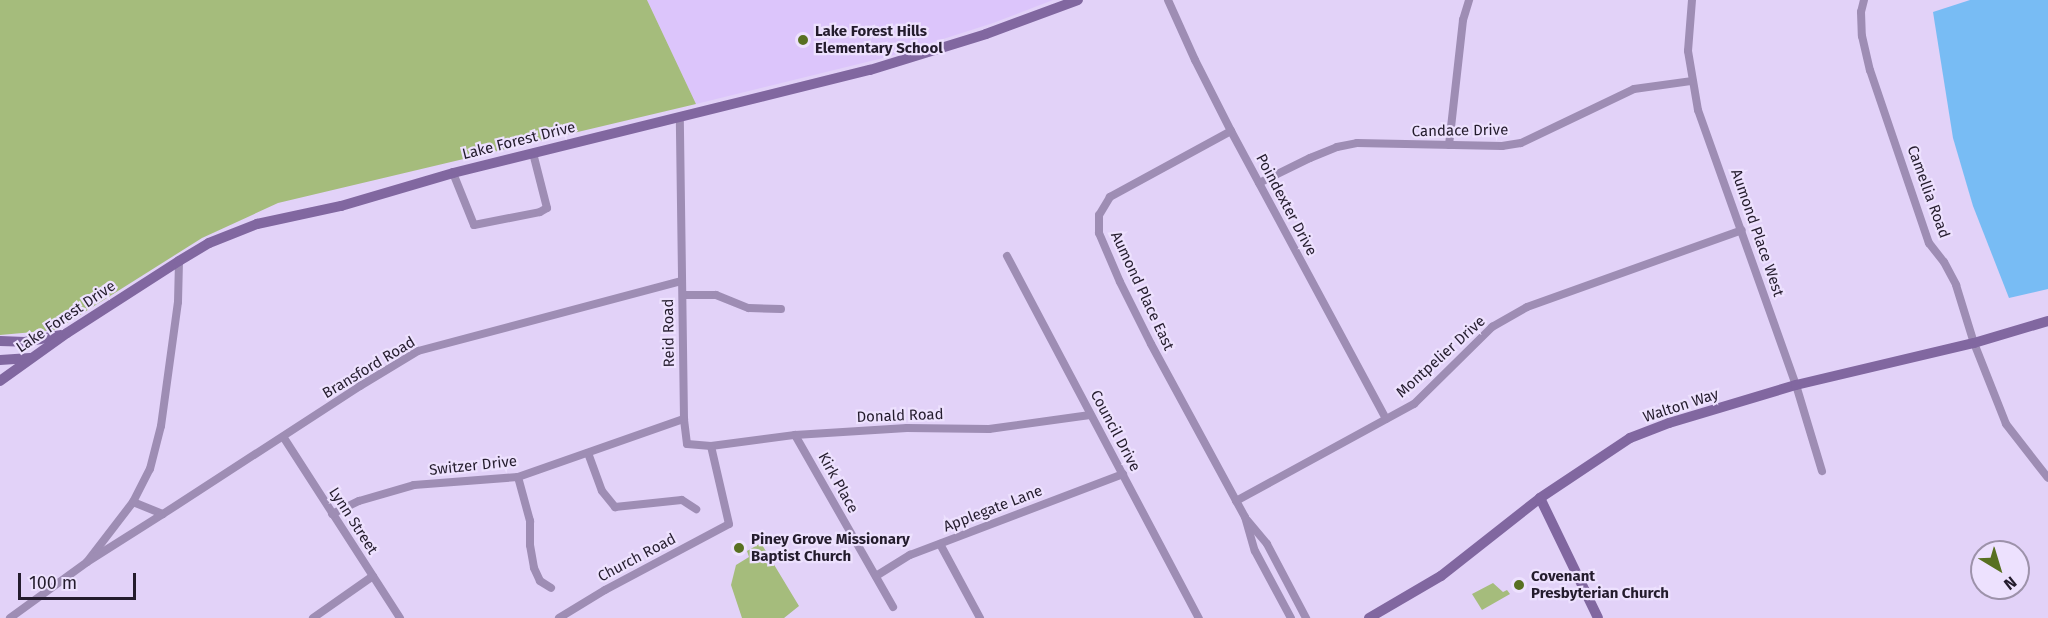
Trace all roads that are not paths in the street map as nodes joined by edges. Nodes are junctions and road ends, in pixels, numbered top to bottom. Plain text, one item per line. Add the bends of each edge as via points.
1 (1078, 0) edge
2 (1168, 0) edge
3 (1469, 0) edge
4 (1692, 0) edge
5 (1864, 0) edge
6 (1692, 81) junction
7 (680, 117) junction
8 (1231, 131) junction
9 (1449, 145) junction
10 (533, 153) junction
11 (453, 173) junction
12 (1259, 183) junction
13 (1742, 230) junction
14 (1007, 256) dead end
15 (179, 261) junction
16 (682, 281) junction
17 (682, 295) junction
18 (781, 309) dead end
19 (2048, 321) edge
20 (66, 333) junction
21 (0, 341) edge
22 (1974, 343) junction
23 (30, 358) junction
24 (0, 360) edge
25 (0, 381) edge
26 (1796, 385) junction
27 (1090, 415) junction
28 (684, 419) junction
29 (1386, 419) junction
30 (795, 435) junction
31 (284, 438) junction
32 (711, 446) junction
33 (588, 453) junction
34 (1822, 471) dead end
35 (1123, 474) junction
36 (518, 477) junction
37 (2048, 478) edge
38 (1540, 498) junction
39 (1236, 501) junction
40 (133, 502) junction
41 (696, 509) dead end
42 (163, 514) junction
43 (332, 514) junction
44 (1245, 517) junction
45 (940, 544) junction
46 (87, 562) junction
47 (373, 576) junction
48 (876, 576) junction
49 (550, 588) dead end
50 (892, 607) dead end
51 (10, 618) edge
52 (313, 618) edge
53 (400, 618) edge
54 (560, 618) edge
55 (980, 618) edge
56 (1199, 618) edge
57 (1291, 618) edge
58 (1306, 618) edge
59 (1369, 618) edge
60 (1598, 618) edge

1 - 7 street, Lake Forest Drive via 926,54
2 - 8 street, Poindexter Drive
3 - 9 street via 1463,20
4 - 6 street, Aumond Place West via 1688,51
5 - 22 street, Camellia Road via 1862,36 1870,70 1929,243 1956,285
6 - 9 street, Candace Drive via 1634,90 1521,143
6 - 13 street, Aumond Place West via 1698,110
7 - 10 street, Lake Forest Drive
7 - 16 street, Reid Road
8 - 12 street, Poindexter Drive
8 - 39 street, Aumond Place East via 1110,197 1099,215 1100,233 1120,282
9 - 12 street, Candace Drive via 1357,143 1337,147
10 - 11 street, Lake Forest Drive
10 - 11 street via 547,208 530,214 474,225
11 - 15 street, Lake Forest Drive via 341,206 257,224 209,243
12 - 29 street, Poindexter Drive
13 - 26 street, Aumond Place West
13 - 29 street, Montpelier Drive via 1527,307 1492,327 1414,404
14 - 27 street, Council Drive
15 - 20 street, Lake Forest Drive
15 - 40 street via 178,302 161,426 150,469
16 - 17 street, Reid Road
16 - 31 street, Bransford Road via 418,351
17 - 18 street via 716,295 749,308
17 - 28 street, Reid Road
19 - 22 street, Walton Way
20 - 21 street via 26,342
20 - 23 street, Lake Forest Drive
22 - 26 street, Walton Way
22 - 37 street, Camellia Road via 2006,424
23 - 24 street
23 - 25 street, Lake Forest Drive
26 - 34 street, Aumond Place West
26 - 38 street, Walton Way via 1630,438
27 - 30 street, Donald Road via 989,429 907,428
27 - 35 street, Council Drive
28 - 32 street, Reid Road via 687,444
28 - 33 street, Switzer Drive
29 - 39 street, Montpelier Drive
30 - 32 street, Donald Road
30 - 48 street, Kirk Place
31 - 42 street, Bransford Road
31 - 43 street, Lynn Street
32 - 54 street, Church Road via 729,524
33 - 36 street, Switzer Drive
33 - 41 street via 602,491 615,507 682,500
35 - 45 street, Applegate Lane
35 - 56 street, Council Drive
36 - 43 street, Switzer Drive via 414,485 358,501
36 - 49 street via 530,521 534,568 540,581
38 - 59 street, Walton Way via 1441,576
38 - 60 street
39 - 44 street, Aumond Place East
40 - 42 street
40 - 46 street
42 - 46 street, Bransford Road
43 - 47 street, Lynn Street
44 - 57 street, Aumond Place East via 1255,550
44 - 58 street, Aumond Place East via 1267,544
45 - 48 street, Applegate Lane via 910,555
45 - 55 street
46 - 51 street, Bransford Road
47 - 52 street
47 - 53 street, Lynn Street
48 - 50 street, Kirk Place

